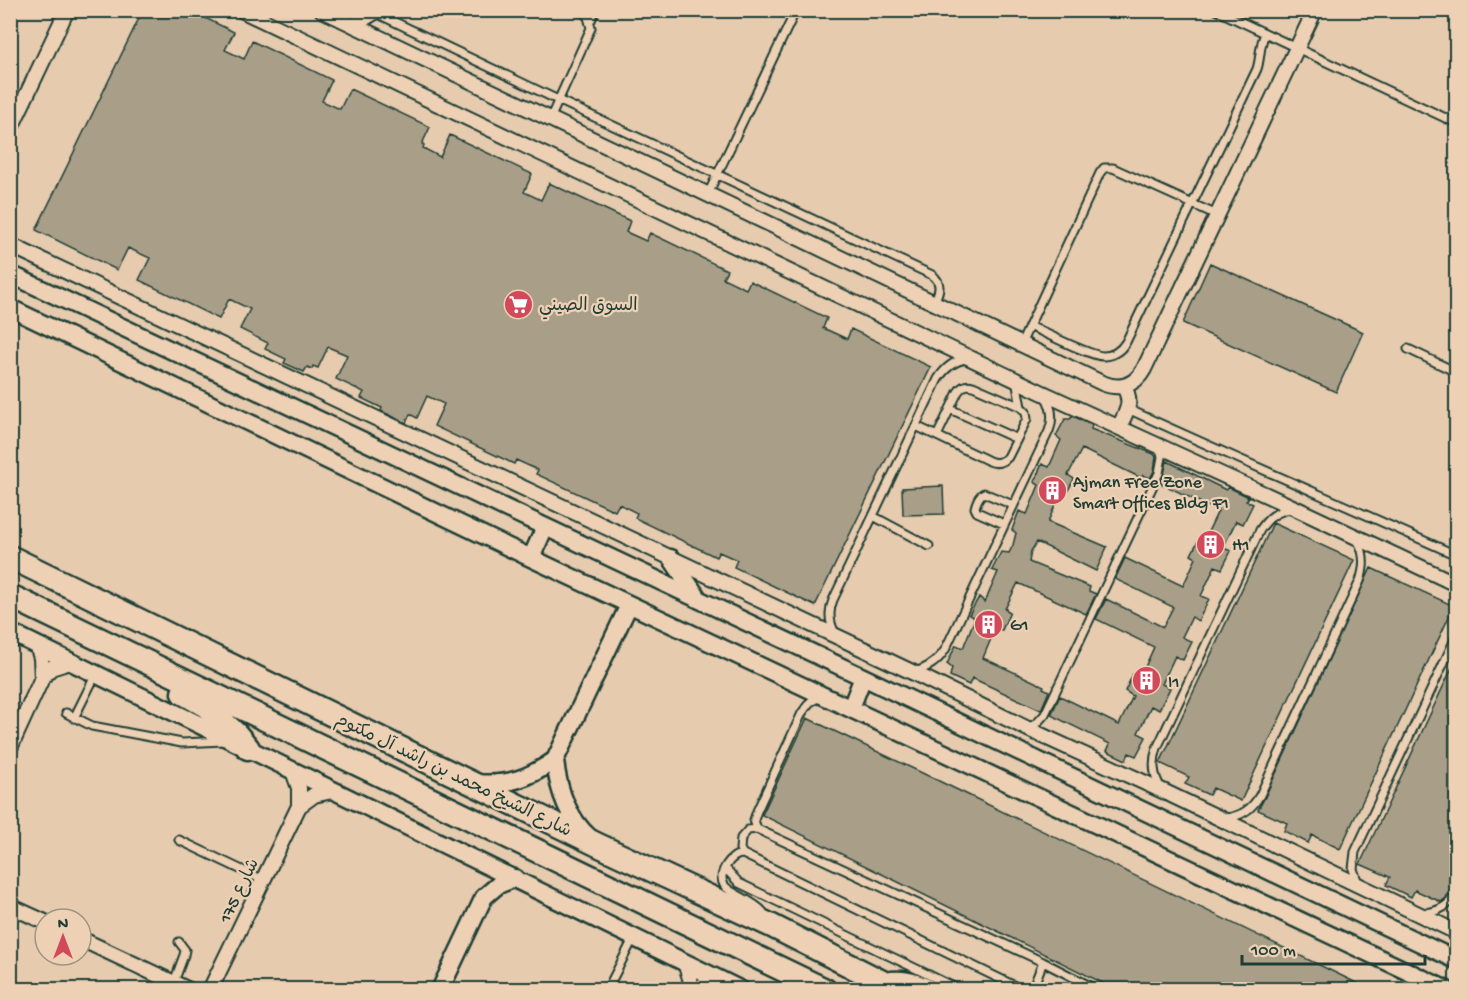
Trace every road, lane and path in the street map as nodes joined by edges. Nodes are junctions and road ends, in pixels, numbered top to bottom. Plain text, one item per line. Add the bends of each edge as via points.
1 (67, 10) edge
2 (241, 10) edge
3 (322, 10) edge
4 (581, 10) edge
5 (596, 10) edge
6 (796, 10) edge
7 (1216, 10) edge
8 (1315, 10) edge
9 (373, 11) edge
10 (590, 22) junction
11 (355, 26) junction
12 (1264, 34) junction
13 (1297, 49) junction
14 (558, 100) junction
15 (550, 118) junction
16 (1456, 123) edge
17 (10, 130) edge
18 (717, 174) junction
19 (708, 194) junction
20 (1192, 204) junction
21 (1218, 215) junction
22 (10, 244) edge
23 (10, 274) edge
24 (934, 303) junction
25 (10, 308) edge
26 (1029, 326) junction
27 (1021, 344) junction
28 (1408, 349) dead end
29 (971, 358) junction
30 (1456, 372) edge
31 (1016, 380) junction
32 (1123, 386) junction
33 (1041, 392) junction
34 (1021, 407) junction
35 (950, 409) junction
36 (1128, 409) junction
37 (916, 426) junction
38 (1119, 427) junction
39 (937, 436) junction
40 (1017, 439) junction
41 (1160, 446) junction
42 (1013, 505) junction
43 (1297, 509) junction
44 (873, 516) junction
45 (1004, 524) junction
46 (545, 527) junction
47 (1355, 536) junction
48 (928, 546) dead end
49 (1456, 555) edge
50 (10, 557) edge
51 (531, 558) junction
52 (671, 558) junction
53 (1456, 584) edge
54 (10, 596) edge
55 (698, 599) junction
56 (629, 605) junction
57 (10, 632) edge
58 (1456, 637) edge
59 (838, 638) junction
60 (37, 645) junction
61 (135, 656) junction
62 (70, 662) junction
63 (912, 672) junction
64 (96, 674) junction
65 (863, 677) junction
66 (42, 678) junction
67 (824, 696) junction
68 (850, 708) junction
69 (66, 713) dead end
70 (74, 718) junction
71 (1028, 729) junction
72 (240, 744) junction
73 (10, 748) edge
74 (555, 760) junction
75 (293, 771) junction
76 (471, 783) junction
77 (332, 790) junction
78 (1165, 792) junction
79 (299, 806) junction
80 (1219, 818) junction
81 (756, 829) junction
82 (179, 840) dead end
83 (598, 845) junction
84 (743, 854) junction
85 (479, 861) junction
86 (725, 868) junction
87 (515, 878) junction
88 (263, 880) junction
89 (1359, 885) junction
90 (1456, 894) edge
91 (484, 897) junction
92 (10, 906) edge
93 (1417, 913) junction
94 (33, 917) edge
95 (770, 925) junction
96 (1456, 932) edge
97 (634, 936) junction
98 (179, 942) dead end
99 (93, 945) edge
100 (1456, 960) edge
101 (1043, 962) junction
102 (685, 963) junction
103 (720, 980) junction
104 (174, 982) junction
105 (609, 986) dead end
106 (892, 987) edge
107 (189, 990) edge
108 (210, 990) edge
109 (440, 990) edge
110 (691, 990) edge
111 (696, 990) edge
112 (741, 990) edge
113 (825, 990) edge
114 (926, 990) edge
115 (960, 990) edge
116 (1023, 990) edge
117 (1032, 990) edge
118 (1098, 990) edge
119 (1448, 990) edge

1 - 17 street
2 - 29 street
3 - 11 street
4 - 10 lane
5 - 10 lane
6 - 18 lane
7 - 12 lane
8 - 13 street
9 - 11 street
9 - 14 lane
10 - 14 lane via 589,33
11 - 15 street
12 - 13 lane
12 - 20 lane via 1257,69
13 - 16 lane
13 - 21 street
14 - 15 lane
14 - 18 lane
15 - 19 street
18 - 19 lane
18 - 24 lane via 932,275 940,288
19 - 24 street
20 - 21 lane
20 - 26 lane via 1126,342 1117,352 1097,356
20 - 26 lane via 1113,168 1104,168
21 - 32 street via 1144,369 1137,379
22 - 52 street
23 - 46 street
24 - 27 street
25 - 51 street
26 - 27 lane
27 - 32 street via 1102,383
28 - 30 lane
29 - 31 street
29 - 37 lane via 955,362 942,372
31 - 33 street
31 - 34 lane
32 - 36 street via 1129,399
33 - 38 street
33 - 42 lane via 1050,403 1051,425
34 - 35 lane via 969,385 960,389
34 - 40 lane via 1027,419
35 - 39 lane
35 - 40 lane
36 - 38 street
36 - 49 lane
37 - 39 lane
37 - 44 lane
38 - 41 street
39 - 40 lane via 997,463 1008,457
41 - 43 street
41 - 71 lane via 1159,473 1045,714
42 - 45 lane
42 - 45 lane via 984,493 975,505 977,512
43 - 47 street
43 - 78 lane via 1275,514 1260,530 1157,748 1154,771
44 - 48 lane
44 - 59 lane via 830,607 831,626
45 - 63 lane via 945,650 928,667
46 - 51 street
46 - 55 street
47 - 53 street
47 - 80 lane via 1364,558 1360,581 1260,795 1244,813
50 - 76 highway, شارع الشيخ محمد بن راشد آل مكتوم
51 - 56 street
52 - 55 street
52 - 59 street
54 - 61 highway, شارع الشيخ محمد بن راشد آل مكتوم
55 - 65 street
56 - 67 street
56 - 74 street
57 - 60 street
58 - 89 lane via 1355,852 1353,869
59 - 63 street
60 - 62 street
60 - 66 street
61 - 72 highway via 163,682 206,706 237,735
61 - 113 highway, شارع الشيخ محمد بن راشد آل مكتوم
62 - 64 street
62 - 66 street via 51,668
63 - 71 street
64 - 70 lane
64 - 72 street
65 - 68 street
65 - 100 street
66 - 73 street
67 - 68 street
67 - 81 lane via 810,702 802,713 757,811
68 - 119 street
69 - 70 lane
70 - 72 lane via 92,726 182,743
71 - 78 street
72 - 75 street
74 - 76 street via 541,771 516,781
74 - 83 street via 567,808
75 - 77 street
75 - 79 street via 299,788
76 - 83 highway, شارع الشيخ محمد بن راشد آل مكتوم
77 - 79 street via 314,795
77 - 85 street
78 - 80 street
79 - 88 street, شارع 175
80 - 89 street
81 - 84 lane via 748,830 741,838
81 - 101 lane
82 - 88 lane
83 - 95 highway, شارع الشيخ محمد بن راشد آل مكتوم
84 - 86 lane via 733,856
84 - 116 lane
85 - 87 street
85 - 91 street
86 - 95 lane via 725,886 756,905
86 - 115 lane via 739,883
87 - 91 street
87 - 97 street
88 - 108 street, شارع 175
89 - 93 street
90 - 93 lane via 1441,909
91 - 109 street
92 - 94 street
93 - 96 street
95 - 106 highway, شارع الشيخ محمد بن راشد آل مكتوم
97 - 102 street
97 - 105 lane
98 - 104 lane via 185,950
99 - 104 street
101 - 117 lane
101 - 118 lane
102 - 103 street
102 - 110 street
103 - 111 street
103 - 112 street
104 - 107 street
106 - 114 highway via 902,982

